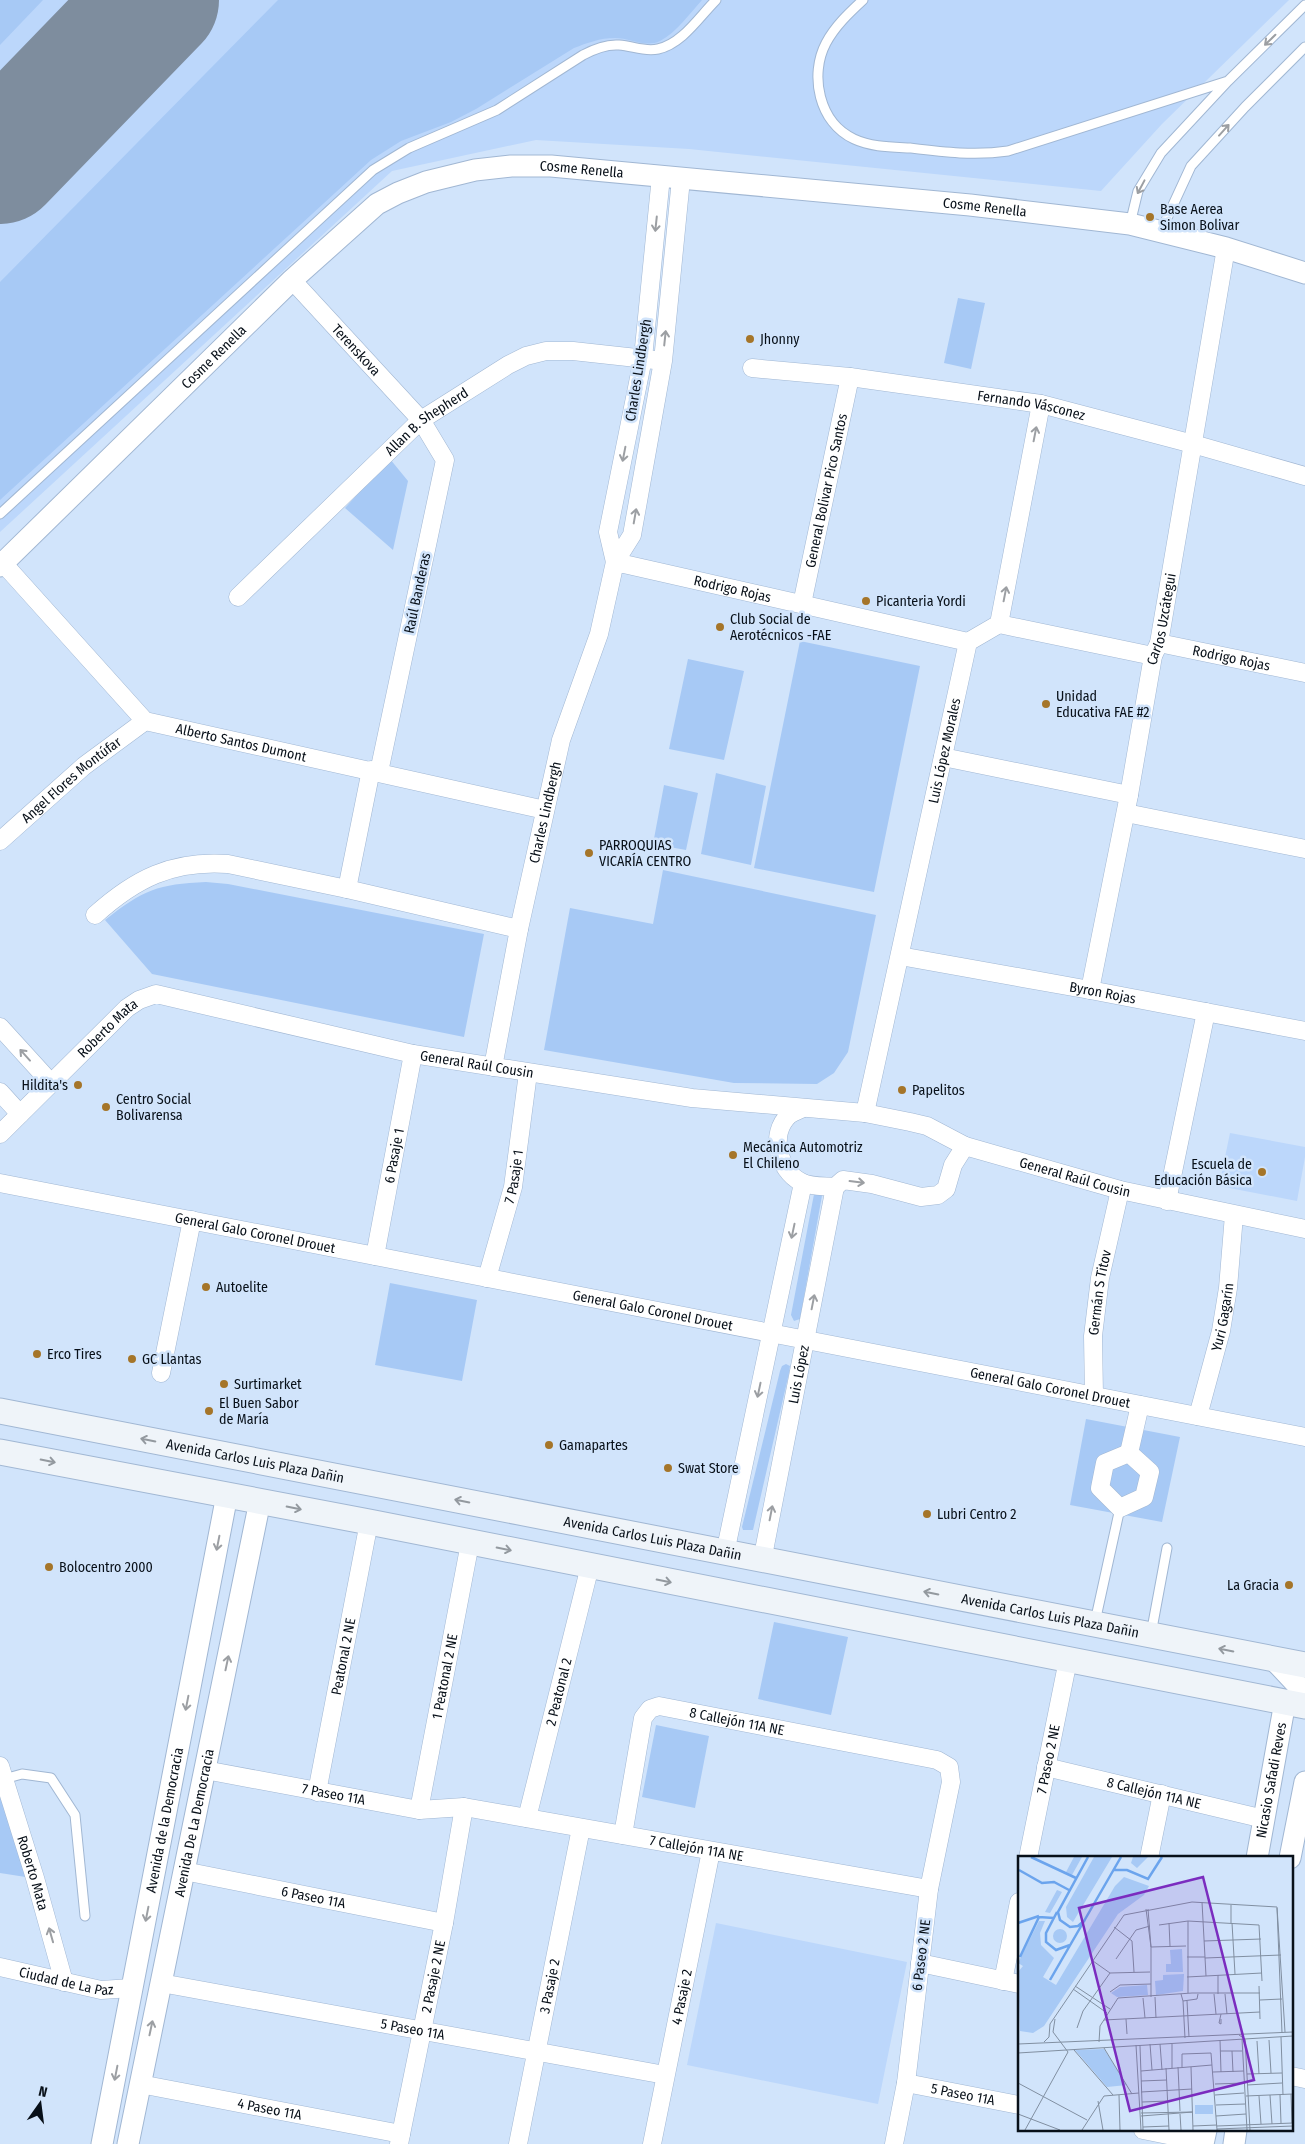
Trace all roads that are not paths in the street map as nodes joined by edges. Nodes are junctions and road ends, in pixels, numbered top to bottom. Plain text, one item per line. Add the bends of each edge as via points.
1 (716, 0) edge
2 (863, 0) edge
3 (1305, 5) edge
4 (1305, 46) edge
5 (1228, 81) junction
6 (671, 177) junction
7 (1130, 224) junction
8 (1160, 231) junction
9 (1226, 248) junction
10 (1305, 273) edge
11 (292, 280) junction
12 (643, 358) junction
13 (663, 361) junction
14 (752, 368) dead end
15 (850, 377) junction
16 (1041, 404) junction
17 (421, 420) junction
18 (1194, 444) junction
19 (1305, 476) edge
20 (0, 514) edge
21 (615, 562) junction
22 (2, 564) edge
23 (238, 597) dead end
24 (802, 604) junction
25 (999, 624) junction
26 (968, 642) junction
27 (1156, 650) junction
28 (1305, 673) edge
29 (145, 721) junction
30 (943, 757) junction
31 (375, 771) junction
32 (1129, 795) junction
33 (546, 810) junction
34 (1126, 813) junction
35 (0, 841) edge
36 (1305, 849) edge
37 (346, 889) junction
38 (95, 915) dead end
39 (519, 929) junction
40 (900, 956) junction
41 (1090, 990) junction
42 (156, 994) joint
43 (1206, 1012) junction
44 (0, 1027) edge
45 (1305, 1031) edge
46 (413, 1054) junction
47 (493, 1067) junction
48 (528, 1073) junction
49 (51, 1083) junction
50 (0, 1092) edge
51 (803, 1108) junction
52 (865, 1113) junction
53 (20, 1114) junction
54 (0, 1134) edge
55 (965, 1146) junction
56 (0, 1183) edge
57 (803, 1183) junction
58 (835, 1187) junction
59 (1120, 1190) junction
60 (1167, 1200) junction
61 (1234, 1214) junction
62 (192, 1220) junction
63 (1305, 1229) edge
64 (375, 1256) junction
65 (488, 1278) junction
66 (771, 1333) junction
67 (805, 1339) junction
68 (161, 1373) dead end
69 (1094, 1396) junction
70 (1140, 1405) junction
71 (0, 1411) edge
72 (1198, 1416) junction
73 (1305, 1437) edge
74 (0, 1452) edge
75 (1129, 1453) junction
76 (227, 1495) junction
77 (260, 1501) junction
78 (1120, 1508) junction
79 (369, 1522) junction
80 (470, 1543) junction
81 (1167, 1548) dead end
82 (725, 1553) junction
83 (762, 1561) junction
84 (590, 1566) junction
85 (1095, 1625) junction
86 (1150, 1636) junction
87 (1068, 1660) junction
88 (1274, 1660) junction
89 (1305, 1665) edge
90 (1298, 1700) edge
91 (949, 1767) joint
92 (1046, 1768) junction
93 (205, 1770) junction
94 (2, 1772) edge
95 (1305, 1782) edge
96 (317, 1792) junction
97 (1162, 1794) junction
98 (464, 1807) junction
99 (419, 1810) junction
100 (527, 1818) junction
101 (1264, 1819) junction
102 (582, 1828) junction
103 (623, 1835) junction
104 (710, 1850) junction
105 (1028, 1856) edge
106 (1149, 1856) edge
107 (1257, 1856) edge
108 (1290, 1856) edge
109 (184, 1871) junction
110 (929, 1889) junction
111 (1018, 1912) edge
112 (86, 1916) dead end
113 (444, 1923) junction
114 (920, 1963) junction
115 (0, 1967) edge
116 (64, 1982) junction
117 (161, 1983) junction
118 (1011, 1983) edge
119 (132, 1988) junction
120 (422, 2030) junction
121 (537, 2051) junction
122 (665, 2076) junction
123 (1292, 2076) edge
124 (1305, 2079) edge
125 (906, 2083) junction
126 (140, 2084) junction
127 (1018, 2105) edge
128 (1157, 2132) edge
129 (400, 2139) edge
130 (1204, 2139) edge
131 (102, 2144) edge
132 (128, 2144) edge
133 (518, 2144) edge
134 (652, 2144) edge
135 (894, 2144) edge

1 - 20 lane via 679,39 667,46 648,50 620,45 596,48 497,110 409,148 373,170
2 - 5 lane via 836,27 825,44 818,76 819,95 828,114 852,138 872,145 969,154 1008,151
3 -> 5 lane
8 -> 4 lane via 1191,166
5 -> 7 lane via 1162,153 1138,191
6 - 7 street, Cosme Renella via 970,205
6 - 11 street, Cosme Renella via 519,166 475,170 426,182 377,204
6 -> 12 street, Charles Lindbergh
13 -> 6 street, Charles Lindbergh
7 - 8 street, Cosme Renella
8 - 9 street, Cosme Renella
9 - 10 street, Cosme Renella
9 - 18 street, Carlos Uzcátegui
11 - 17 street, Terenskova
11 - 22 street, Cosme Renella
12 - 13 street, Allan B. Shepherd
12 - 17 street, Allan B. Shepherd via 573,351 546,351 526,356
12 -> 21 street, Charles Lindbergh via 608,532
21 -> 13 street, Charles Lindbergh via 632,535
14 - 15 street, Fernando Vásconez
15 - 16 street, Fernando Vásconez
15 - 24 street, General Bolivar Pico Santos
16 - 18 street, Fernando Vásconez
25 -> 16 street
17 - 23 street, Allan B. Shepherd
17 - 31 street, Raúl Banderas via 445,460
18 - 19 street, Fernando Vásconez
18 - 27 street, Carlos Uzcátegui
21 - 24 street, Rodrigo Rojas
21 - 33 street, Charles Lindbergh via 599,634 561,740
22 - 29 street
24 - 26 street, Rodrigo Rojas
25 - 26 street
25 - 27 street, Rodrigo Rojas
26 - 30 street, Luis López Morales
27 - 28 street, Rodrigo Rojas
27 - 32 street, Carlos Uzcátegui
29 - 31 street, Alberto Santos Dumont
29 - 35 street, Angel Flores Montúfar via 84,766
30 - 32 street
30 - 40 street, Luis López Morales
31 - 33 street, Alberto Santos Dumont
31 - 37 street, Raúl Banderas
32 - 34 street, Carlos Uzcátegui
33 - 39 street, Charles Lindbergh
34 - 36 street
34 - 41 street, Carlos Uzcátegui
37 - 38 street via 228,864 209,863 160,871 116,896
37 - 39 street
39 - 47 street, Charles Lindbergh
40 - 41 street, Byron Rojas
40 - 52 street, Luis López Morales
41 - 43 street, Byron Rojas
42 - 46 street, General Raúl Cousin
42 - 49 street, Roberto Mata via 126,1008
43 - 45 street, Byron Rojas
43 - 60 street
49 -> 44 street
46 - 47 street, General Raúl Cousin
46 - 64 street, 6 Pasaje 1
47 - 48 street, General Raúl Cousin
48 - 51 street, General Raúl Cousin via 692,1098
48 - 65 street, 7 Pasaje 1 via 513,1187
49 - 53 street, Roberto Mata
50 - 53 street
51 - 52 street, General Raúl Cousin
51 - 57 street via 789,1115 778,1138 779,1153 785,1167 791,1176
52 - 55 street, General Raúl Cousin via 926,1126
53 - 54 street, Roberto Mata
58 -> 55 street via 842,1180 921,1196 938,1195 946,1189 953,1166
55 - 59 street, General Raúl Cousin
56 - 62 street, General Galo Coronel Drouet
57 - 58 street
57 -> 66 street
67 -> 58 street, Luis López
59 - 60 street, General Raúl Cousin
59 - 69 street, Germán S Titov via 1100,1278 1093,1336
60 - 61 street, General Raúl Cousin
61 - 63 street, General Raúl Cousin
61 - 72 street, Yuri Gagarín via 1221,1331
62 - 64 street, General Galo Coronel Drouet
62 - 68 street
64 - 65 street, General Galo Coronel Drouet
65 - 66 street, General Galo Coronel Drouet
66 - 67 street, General Galo Coronel Drouet
66 -> 82 street
67 - 69 street, General Galo Coronel Drouet
83 -> 67 street, Luis López
69 - 70 street, General Galo Coronel Drouet
70 - 72 street, General Galo Coronel Drouet
70 - 75 street
82 -> 71 main road, Avenida Carlos Luis Plaza Dañin
72 - 73 street, General Galo Coronel Drouet
74 -> 76 main road
75 - 78 street via 1105,1463 1100,1488
75 - 78 street via 1150,1472 1144,1497
76 - 77 main road
76 -> 119 street, Avenida de la Democracia
77 -> 79 main road
93 -> 77 street, Avenida De La Democracia
78 - 85 lane
79 - 80 main road
79 - 96 street, Peatonal 2 NE
80 -> 84 main road
80 - 99 street, 1 Peatonal 2 NE
81 - 86 lane
82 - 83 main road, Avenida Carlos Luis Plaza Dañin
85 -> 83 main road, Avenida Carlos Luis Plaza Dañin
84 -> 87 main road
84 - 100 street, 2 Peatonal 2
85 - 86 main road, Avenida Carlos Luis Plaza Dañin
88 -> 86 main road, Avenida Carlos Luis Plaza Dañin
87 - 90 main road
87 - 92 street, 7 Paseo 2 NE
88 - 89 main road, Avenida Carlos Luis Plaza Dañin
88 - 90 street
90 - 101 street, Nicasio Safadi Reves
91 - 103 street, 8 Callejón 11A NE via 937,1760 659,1706 650,1709 643,1718
91 - 110 street, 6 Paseo 2 NE via 951,1782
92 - 97 street, 8 Callejón 11A NE
92 - 105 street, 7 Paseo 2 NE
93 - 96 street, 7 Paseo 11A
93 - 109 street, Avenida De La Democracia
94 - 112 lane via 51,1778 75,1815
116 -> 94 street, Roberto Mata
95 - 108 street
96 - 99 street, 7 Paseo 11A
97 - 101 street, 8 Callejón 11A NE
97 - 106 street
98 - 99 street, 7 Paseo 11A
98 - 100 street, 7 Callejón 11A NE
98 - 113 street, 2 Pasaje 2 NE
100 - 102 street, 7 Callejón 11A NE
101 - 107 street, Nicasio Safadi Reves
102 - 103 street, 7 Callejón 11A NE
102 - 121 street, 3 Pasaje 2
103 - 104 street, 7 Callejón 11A NE
104 - 110 street, 7 Callejón 11A NE
104 - 122 street, 4 Pasaje 2
109 - 113 street, 6 Paseo 11A
109 - 117 street, Avenida De La Democracia
110 - 114 street, 6 Paseo 2 NE
111 - 118 street
113 - 120 street, 2 Pasaje 2 NE
114 - 118 street
114 - 125 street, 6 Paseo 2 NE
115 - 116 street, Ciudad de La Paz
116 - 119 street, Ciudad de La Paz via 101,1990
117 - 120 street, 5 Paseo 11A
126 -> 117 street, Avenida De La Democracia
119 -> 131 street, Avenida de la Democracia
120 - 121 street, 5 Paseo 11A
120 - 129 street, 2 Pasaje 2 NE
121 - 122 street, 5 Paseo 11A
121 - 133 street, 3 Pasaje 2
122 - 134 street, 4 Pasaje 2
123 - 124 street
125 - 127 street, 5 Paseo 11A
125 - 135 street, 6 Paseo 2 NE
126 - 129 street, 4 Paseo 11A
126 - 132 street, Avenida De La Democracia
128 - 130 street

